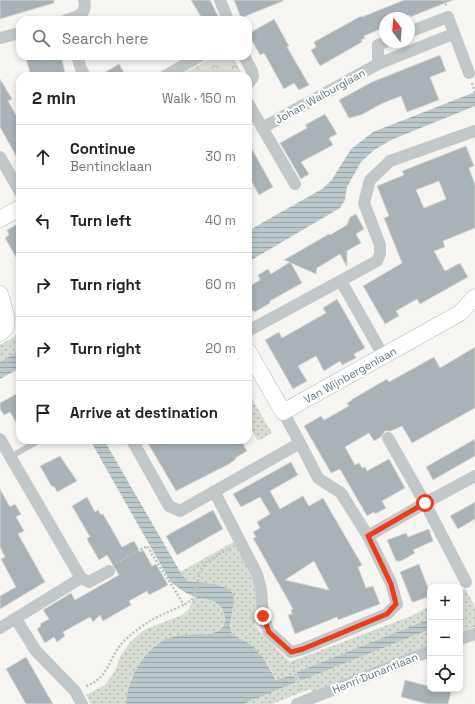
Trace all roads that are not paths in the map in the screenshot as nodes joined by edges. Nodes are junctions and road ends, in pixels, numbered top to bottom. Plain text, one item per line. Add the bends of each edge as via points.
1 (84, 0) edge
2 (220, 0) edge
3 (79, 16) edge
4 (226, 16) edge
5 (415, 30) edge
6 (16, 34) edge
7 (454, 34) junction
8 (0, 38) edge
9 (379, 44) edge
10 (78, 60) edge
11 (193, 60) edge
12 (246, 60) edge
13 (378, 64) junction
14 (83, 72) edge
15 (171, 72) edge
16 (469, 74) dead end
17 (252, 78) edge
18 (252, 110) edge
19 (262, 128) junction
20 (475, 131) edge
21 (0, 157) edge
22 (295, 184) dead end
23 (16, 185) edge
24 (16, 210) edge
25 (0, 219) edge
26 (341, 281) junction
27 (0, 294) edge
28 (475, 297) edge
29 (252, 329) edge
30 (0, 333) edge
31 (384, 357) junction
32 (252, 358) edge
33 (283, 412) junction
34 (388, 438) dead end
35 (0, 439) edge
36 (300, 442) junction
37 (33, 444) edge
38 (134, 444) edge
39 (10, 457) junction
40 (475, 476) edge
41 (214, 491) junction
42 (425, 503) junction
43 (368, 536) junction
44 (109, 571) road end
45 (81, 578) junction
46 (466, 582) dead end
47 (16, 618) junction
48 (0, 628) edge
49 (475, 634) edge
50 (463, 638) edge
51 (427, 652) edge
52 (82, 704) edge
53 (297, 704) edge

1 - 3 street via 84,11
2 - 4 street
5 - 7 street via 448,17
6 - 8 street
7 - 13 street, Johan Walburglaan
7 - 16 street
9 - 13 street, Johan Walburglaan
10 - 14 street
11 - 15 street
12 - 17 street via 252,71
13 - 19 street, Johan Walburglaan
18 - 19 street, Johan Walburglaan
19 - 22 street, Johan Walburglaan
20 - 26 street via 390,161 370,180 364,203 380,245 380,254 377,261
21 - 23 street
24 - 25 street
26 - 29 street
26 - 31 street
27 - 30 street via 6,327
28 - 31 street, Van Wijnbergenlaan via 460,313
31 - 33 street, Van Wijnbergenlaan
32 - 33 street
33 - 36 street
34 - 42 street
35 - 39 street
36 - 41 street
36 - 43 street via 318,478 340,493
37 - 39 lane
38 - 41 street via 169,506 180,511
39 - 45 street
40 - 42 street
41 - 43 street via 257,574 263,616 269,632 291,652 387,614 396,604 391,584
42 - 43 street
42 - 46 street
44 - 45 street via 89,582
45 - 47 street
47 - 48 street
47 - 52 street via 36,651 75,691
49 - 50 street
51 - 53 street, Henri Dunantlaan

